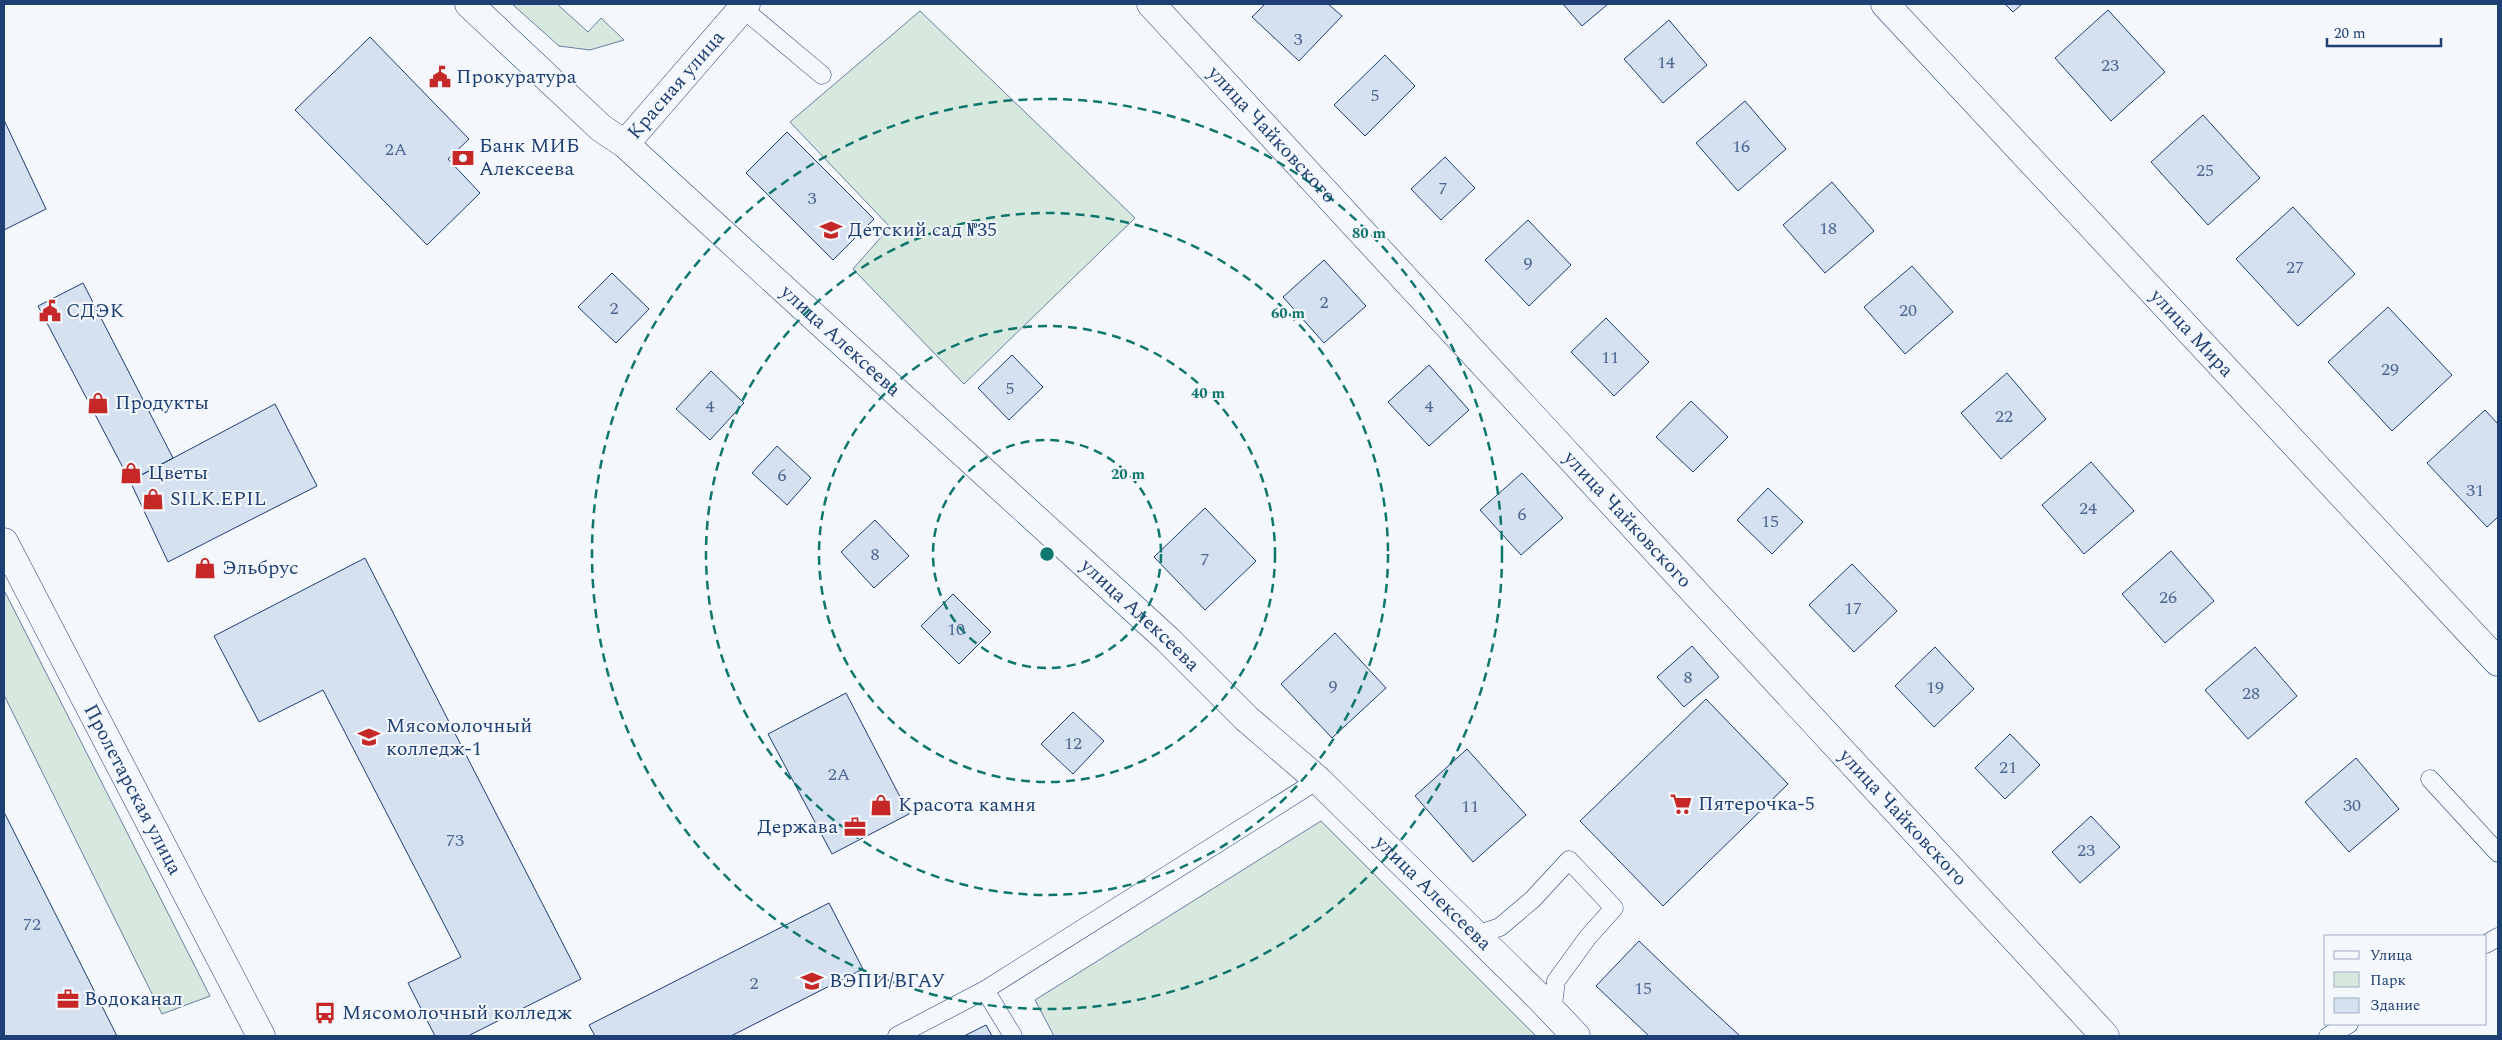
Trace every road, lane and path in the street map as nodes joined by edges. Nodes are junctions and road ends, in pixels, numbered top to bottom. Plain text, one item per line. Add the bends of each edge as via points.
1 (469, 4) edge
2 (1151, 4) edge
3 (1885, 4) edge
4 (744, 6) edge
5 (822, 75) dead end
6 (625, 144) junction
7 (4, 542) edge
8 (2498, 662) edge
9 (2430, 779) dead end
10 (1318, 780) junction
11 (2498, 854) edge
12 (1476, 935) junction
13 (2498, 937) edge
14 (2487, 943) edge
15 (985, 990) junction
16 (1552, 1012) junction
17 (2347, 1025) edge
18 (261, 1036) edge
19 (897, 1036) edge
20 (1013, 1036) edge
21 (1576, 1036) edge
22 (2105, 1036) edge
23 (2328, 1036) edge

1 - 6 street, Красная улица via 600,128
2 - 22 street, улица Чайковского
3 - 8 street, улица Мира
4 - 5 lane
4 - 6 street, Красная улица
6 - 10 street, улица Алексеева via 1160,632 1247,719
7 - 18 street, Пролетарская улица
9 - 11 lane
10 - 12 street, улица Алексеева
10 - 15 lane
12 - 16 street, улица Алексеева
12 - 16 lane via 1500,927 1533,899 1570,860 1614,908 1556,981
13 - 14 lane
15 - 19 lane
15 - 20 lane
16 - 21 street, улица Алексеева
17 - 23 lane

